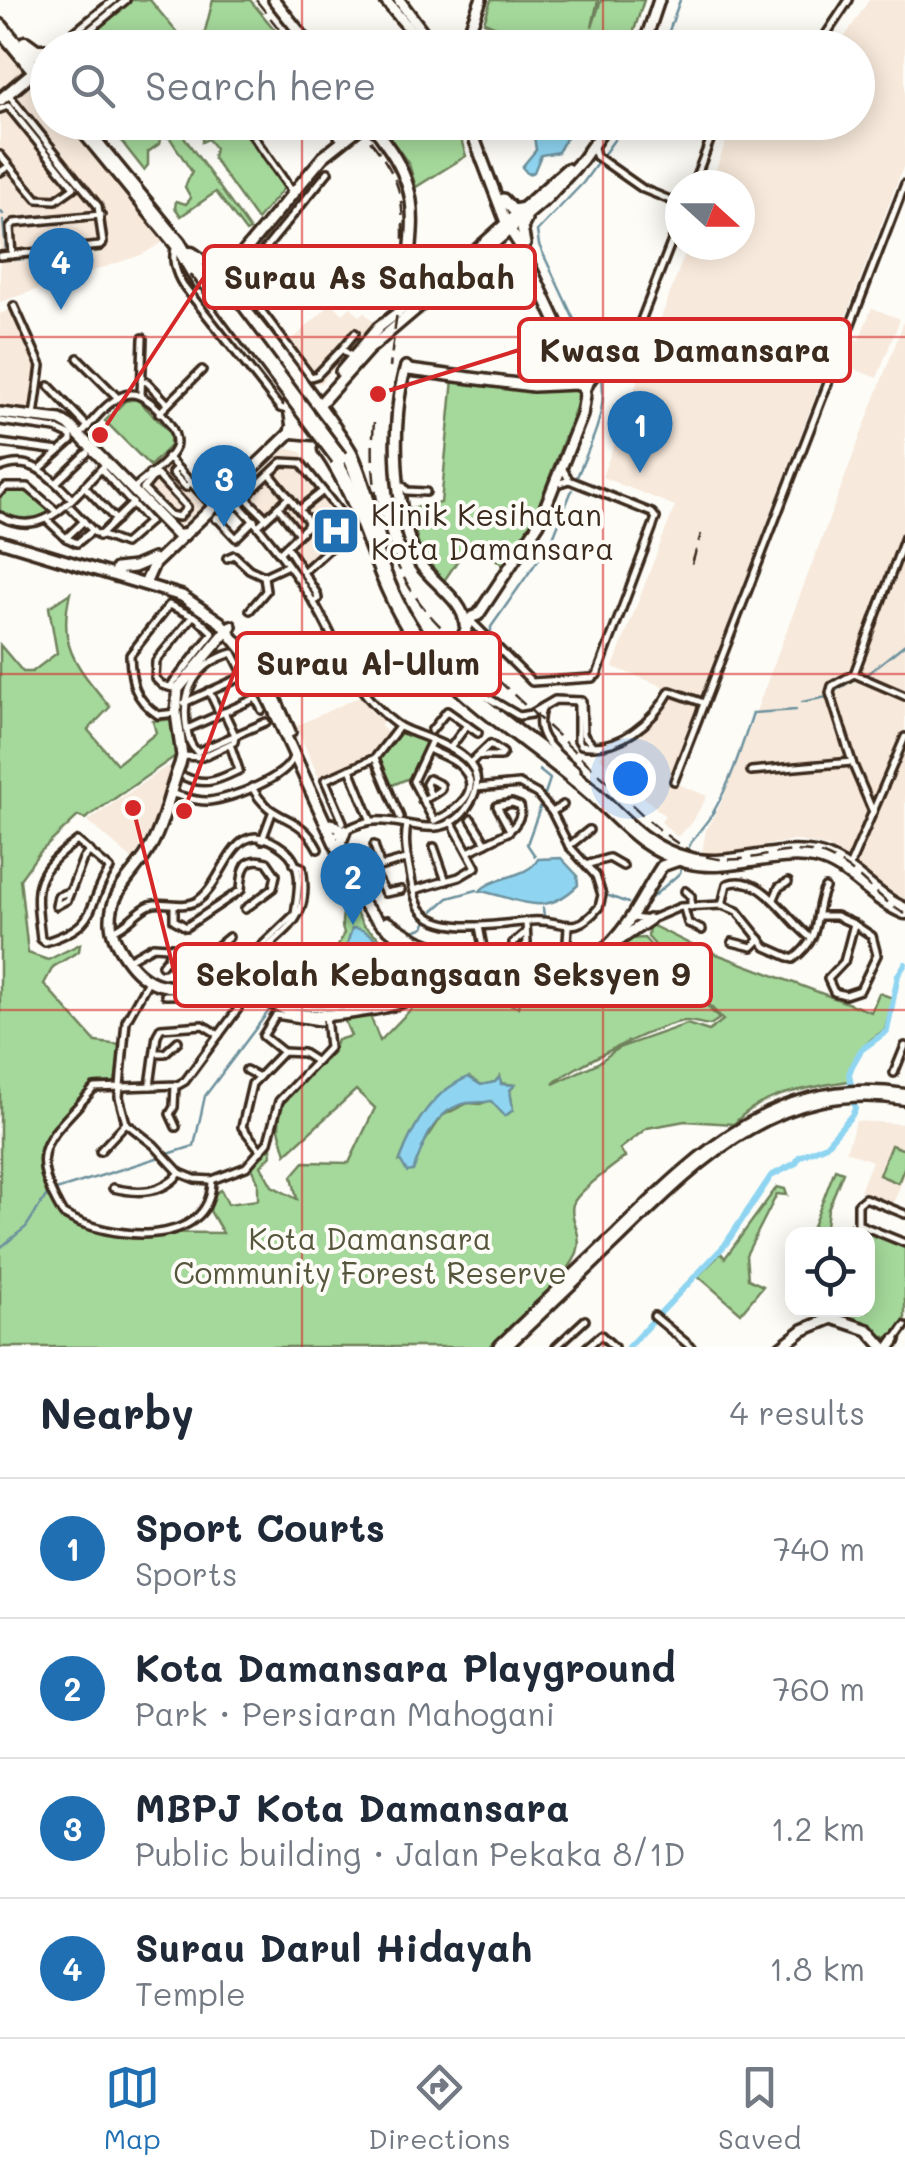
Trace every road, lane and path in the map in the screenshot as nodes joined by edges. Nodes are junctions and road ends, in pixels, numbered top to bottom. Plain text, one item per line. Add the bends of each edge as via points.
1 (114, 0) edge
2 (126, 0) edge
3 (272, 0) edge
4 (386, 0) edge
5 (399, 0) edge
6 (483, 0) edge
7 (662, 0) edge
8 (850, 0) edge
9 (0, 21) edge
10 (77, 30) edge
11 (90, 30) edge
12 (296, 30) edge
13 (415, 30) edge
14 (419, 30) edge
15 (475, 30) edge
16 (652, 30) edge
17 (829, 30) edge
18 (22, 47) junction
19 (30, 50) edge
20 (30, 57) edge
21 (30, 65) edge
22 (30, 76) edge
23 (2, 93) edge
24 (0, 109) edge
25 (30, 127) edge
26 (30, 131) edge
27 (38, 140) edge
28 (40, 140) edge
29 (95, 140) edge
30 (97, 140) edge
31 (258, 140) edge
32 (337, 140) edge
33 (383, 140) edge
34 (388, 140) edge
35 (478, 140) edge
36 (591, 140) edge
37 (598, 140) edge
38 (711, 140) edge
39 (0, 155) edge
40 (590, 158) junction
41 (8, 166) junction
42 (700, 170) edge
43 (0, 172) edge
44 (328, 172) dead end
45 (905, 184) edge
46 (77, 185) junction
47 (294, 188) junction
48 (307, 196) junction
49 (665, 199) edge
50 (501, 204) junction
51 (528, 211) junction
52 (101, 214) junction
53 (511, 226) junction
54 (493, 242) junction
55 (523, 246) junction
56 (12, 255) junction
57 (0, 256) edge
58 (193, 259) junction
59 (665, 259) edge
60 (224, 288) junction
61 (430, 288) junction
62 (408, 303) junction
63 (14, 306) dead end
64 (355, 333) dead end
65 (143, 338) dead end
66 (342, 349) junction
67 (78, 358) dead end
68 (352, 358) junction
69 (407, 368) junction
70 (580, 368) junction
71 (202, 370) dead end
72 (456, 372) junction
73 (594, 375) junction
74 (141, 381) junction
75 (49, 386) dead end
76 (265, 386) junction
77 (587, 387) junction
78 (141, 395) junction
79 (118, 398) junction
80 (316, 403) junction
81 (168, 404) junction
82 (0, 412) edge
83 (159, 413) junction
84 (35, 414) junction
85 (297, 418) junction
86 (0, 422) edge
87 (81, 433) junction
88 (0, 443) edge
89 (59, 451) junction
90 (88, 453) dead end
91 (0, 457) edge
92 (167, 457) junction
93 (104, 464) junction
94 (3, 467) edge
95 (41, 468) junction
96 (270, 474) junction
97 (150, 476) junction
98 (564, 478) junction
99 (239, 482) junction
100 (56, 483) junction
101 (84, 486) junction
102 (134, 491) junction
103 (226, 491) junction
104 (323, 491) junction
105 (405, 491) junction
106 (0, 492) edge
107 (426, 492) dead end
108 (289, 496) junction
109 (71, 498) junction
110 (213, 504) junction
111 (239, 504) junction
112 (278, 507) junction
113 (71, 508) dead end
114 (299, 510) junction
115 (56, 512) junction
116 (370, 515) junction
117 (0, 516) edge
118 (266, 518) junction
119 (116, 520) junction
120 (48, 521) junction
121 (84, 521) junction
122 (199, 521) junction
123 (256, 523) junction
124 (92, 530) junction
125 (179, 532) junction
126 (299, 534) junction
127 (100, 536) junction
128 (905, 537) edge
129 (0, 538) edge
130 (66, 538) junction
131 (369, 538) junction
132 (286, 546) junction
133 (280, 552) junction
134 (227, 558) dead end
135 (288, 565) junction
136 (116, 570) junction
137 (303, 572) junction
138 (148, 576) junction
139 (264, 576) junction
140 (313, 602) junction
141 (250, 610) dead end
142 (193, 616) junction
143 (471, 621) junction
144 (223, 629) junction
145 (432, 647) junction
146 (338, 654) junction
147 (381, 655) dead end
148 (451, 669) junction
149 (854, 674) junction
150 (244, 676) junction
151 (358, 684) junction
152 (470, 688) junction
153 (178, 689) junction
154 (273, 689) junction
155 (209, 691) junction
156 (905, 696) edge
157 (256, 698) junction
158 (184, 703) junction
159 (704, 703) junction
160 (545, 705) junction
161 (262, 710) dead end
162 (176, 713) junction
163 (222, 713) junction
164 (266, 722) dead end
165 (468, 725) junction
166 (399, 727) junction
167 (187, 729) junction
168 (431, 731) dead end
169 (478, 733) dead end
170 (235, 735) junction
171 (905, 737) edge
172 (432, 740) junction
173 (230, 744) junction
174 (450, 747) junction
175 (429, 749) junction
176 (293, 753) junction
177 (182, 756) junction
178 (481, 756) dead end
179 (375, 758) junction
180 (852, 762) junction
181 (470, 763) junction
182 (350, 770) junction
183 (577, 771) junction
184 (750, 771) dead end
185 (284, 772) junction
186 (185, 777) dead end
187 (304, 777) junction
188 (674, 780) dead end
189 (252, 787) junction
190 (476, 788) junction
191 (171, 792) junction
192 (431, 796) dead end
193 (422, 800) junction
194 (562, 805) dead end
195 (552, 812) junction
196 (873, 812) junction
197 (272, 813) junction
198 (400, 817) dead end
199 (471, 818) dead end
200 (371, 821) junction
201 (451, 821) junction
202 (408, 825) junction
203 (510, 830) junction
204 (589, 830) dead end
205 (339, 834) junction
206 (262, 840) junction
207 (643, 841) junction
208 (486, 843) junction
209 (374, 845) dead end
210 (569, 846) junction
211 (434, 847) dead end
212 (318, 849) dead end
213 (90, 851) junction
214 (470, 851) junction
215 (408, 859) junction
216 (687, 860) junction
217 (589, 864) junction
218 (380, 865) junction
219 (623, 866) dead end
220 (850, 866) junction
221 (110, 870) junction
222 (128, 877) junction
223 (446, 881) junction
224 (788, 882) dead end
225 (825, 888) dead end
226 (241, 890) junction
227 (401, 890) dead end
228 (414, 890) junction
229 (685, 891) dead end
230 (69, 892) dead end
231 (774, 899) junction
232 (253, 903) junction
233 (174, 906) junction
234 (688, 906) junction
235 (722, 906) junction
236 (905, 908) edge
237 (245, 909) dead end
238 (820, 916) junction
239 (637, 917) junction
240 (526, 922) junction
241 (854, 924) junction
242 (479, 926) junction
243 (568, 927) junction
244 (702, 930) dead end
245 (112, 931) junction
246 (525, 933) junction
247 (229, 937) dead end
248 (811, 938) junction
249 (760, 939) junction
250 (418, 941) junction
251 (567, 942) dead end
252 (732, 942) dead end
253 (608, 946) junction
254 (170, 947) junction
255 (483, 948) dead end
256 (128, 962) junction
257 (474, 964) junction
258 (162, 965) dead end
259 (443, 970) junction
260 (196, 978) dead end
261 (146, 984) junction
262 (240, 985) junction
263 (414, 988) dead end
264 (165, 995) dead end
265 (382, 1002) junction
266 (280, 1007) junction
267 (324, 1020) junction
268 (219, 1035) junction
269 (178, 1042) dead end
270 (905, 1046) edge
271 (283, 1052) junction
272 (154, 1053) junction
273 (317, 1062) junction
274 (246, 1070) dead end
275 (894, 1073) dead end
276 (258, 1078) junction
277 (118, 1086) junction
278 (150, 1086) junction
279 (175, 1086) junction
280 (851, 1098) junction
281 (905, 1098) edge
282 (905, 1105) edge
283 (126, 1123) junction
284 (176, 1127) dead end
285 (100, 1151) dead end
286 (261, 1151) junction
287 (180, 1173) junction
288 (212, 1180) junction
289 (113, 1188) dead end
290 (905, 1214) edge
291 (905, 1243) edge
292 (657, 1318) dead end
293 (585, 1320) dead end
294 (905, 1326) edge
295 (849, 1328) junction
296 (868, 1330) junction
297 (885, 1344) edge
298 (502, 1347) edge
299 (512, 1347) edge
300 (556, 1347) edge
301 (587, 1347) edge
302 (614, 1347) edge
303 (690, 1347) edge
304 (785, 1347) edge

1 - 10 street
2 - 11 street
3 - 12 main road
4 - 13 main road
5 - 14 main road
6 - 15 main road
7 - 16 main road
8 - 17 street
9 - 18 highway
9 - 20 highway
18 - 19 highway
18 - 21 highway
22 - 23 main road
23 - 25 street
24 - 26 street via 8,106
27 - 46 street
28 - 46 street
29 - 58 highway
30 - 58 highway
31 - 47 street
32 - 47 main road
33 - 62 main road via 408,184 414,217
34 - 61 main road via 412,184 418,216 414,280
35 - 50 main road
36 - 51 main road
37 - 40 main road
38 - 42 street
39 - 41 street
40 - 49 street
40 - 51 main road
41 - 43 street
41 - 46 street via 38,200 58,199
44 - 48 street
45 - 159 street
46 - 52 street
47 - 48 street
47 - 58 main road via 227,268 218,273
47 - 60 main road via 229,270
48 - 66 street via 240,281 311,377
50 - 51 main road
50 - 53 main road
50 - 54 main road
51 - 53 main road
51 - 55 main road
52 - 56 street via 14,223
52 - 56 street via 100,246
53 - 54 main road
53 - 55 main road
54 - 55 main road
54 - 61 main road
54 - 80 main road
55 - 70 main road
56 - 57 street
58 - 60 highway
58 - 76 street via 174,252 179,278
58 - 85 highway via 213,300
58 - 116 highway, bridge via 344,455
58 - 131 highway, bridge via 339,458
59 - 73 street via 628,354
60 - 80 highway
61 - 62 main road
62 - 68 main road
63 - 84 street via 40,366
64 - 66 street
65 - 74 street
66 - 68 street
67 - 79 street
68 - 80 main road
69 - 72 main road
69 - 105 main road via 400,460
69 - 143 main road via 396,464 407,534 426,572
70 - 72 main road via 574,381 544,383
70 - 73 street
70 - 77 main road
71 - 81 street
72 - 77 main road via 533,386
73 - 77 street
74 - 78 street
74 - 81 street
75 - 87 street
76 - 76 street via 280,408 287,410 269,388
77 - 98 main road via 590,406
77 - 143 main road via 539,523
78 - 79 street
78 - 83 street
79 - 87 street
80 - 85 highway via 299,404
80 - 85 highway via 316,421
80 - 116 highway via 350,455
81 - 83 street
82 - 84 main road
83 - 92 street via 176,430
84 - 87 main road
85 - 99 main road
85 - 103 main road
85 - 131 highway via 347,483
86 - 87 street
87 - 89 street
87 - 93 main road
88 - 89 street
89 - 95 street
90 - 100 street
91 - 94 street
92 - 97 street
92 - 110 street
93 - 101 street
93 - 102 street
93 - 102 main road
94 - 95 street
95 - 100 street
96 - 104 street via 282,462 300,463
96 - 108 street
96 - 118 street via 248,497
97 - 97 street via 157,475 188,508 171,516 144,489
97 - 102 street
98 - 143 main road via 533,542
98 - 143 street via 656,520 596,676 539,684 527,679
99 - 103 main road
99 - 111 main road
100 - 109 street
101 - 109 street
101 - 119 street
102 - 119 street
102 - 125 main road
102 - 127 street via 149,520 126,544
103 - 110 main road
103 - 111 street
104 - 114 street
104 - 137 street via 342,514 346,532
105 - 107 street
105 - 143 main road via 419,554
106 - 115 street via 28,487
108 - 112 street
108 - 114 street
109 - 115 street
110 - 111 main road
110 - 122 main road
110 - 125 main road
111 - 123 street
112 - 118 street
112 - 126 street
113 - 121 street
114 - 126 street via 308,521
115 - 120 street
116 - 145 highway via 397,591
117 - 120 street via 18,524
118 - 123 street
119 - 127 street
120 - 130 street
121 - 124 street
121 - 130 street
122 - 123 street via 212,515 236,538
122 - 125 main road
123 - 133 street
124 - 127 street
124 - 130 street via 80,543
125 - 138 main road
125 - 138 main road
126 - 132 street
128 - 149 street
129 - 136 main road
129 - 138 main road
131 - 207 highway via 398,608 440,668
132 - 133 street
132 - 137 street
133 - 135 street
134 - 139 street via 234,555
135 - 139 street
135 - 140 street
136 - 138 main road
136 - 138 main road via 134,568
137 - 140 street via 318,596
138 - 144 main road via 201,600
139 - 141 street via 266,591
140 - 146 street
142 - 144 street
142 - 153 street via 156,661 155,678
142 - 162 street via 169,605 130,655 132,687 146,708 158,716
143 - 145 main road via 446,651
143 - 148 main road via 446,655
144 - 153 main road
144 - 154 main road
144 - 154 main road via 256,657
145 - 148 highway
146 - 151 street
146 - 154 street
147 - 151 street via 387,665
148 - 152 highway
149 - 156 street
149 - 180 street via 830,690
150 - 153 street via 233,653
150 - 155 street
150 - 157 street
151 - 166 street
152 - 160 street via 513,714
152 - 183 highway
153 - 158 street
153 - 162 main road
154 - 176 main road
154 - 205 main road
155 - 158 street
155 - 163 street
157 - 161 street
157 - 163 street
158 - 167 street
159 - 160 street via 670,691 638,730 593,746 583,734 580,701
159 - 188 street
160 - 183 street via 540,732
162 - 177 main road
163 - 167 street
163 - 170 street
164 - 170 street
165 - 168 street via 446,712
165 - 169 street
165 - 174 street
166 - 172 street
166 - 179 street
167 - 170 street via 197,752
170 - 173 street
171 - 196 street
172 - 174 street
172 - 175 street
173 - 177 street via 202,757
173 - 186 street via 239,770 215,782
174 - 181 street
175 - 193 street via 413,781
175 - 193 street via 459,766 467,796 458,810 434,821
176 - 185 street
176 - 187 main road
177 - 191 main road
178 - 181 street
179 - 182 street
179 - 198 street
180 - 184 street
180 - 196 street
181 - 190 street
182 - 200 street
182 - 205 street via 325,780
183 - 220 highway via 631,822 690,855 735,858 805,846
185 - 187 street
185 - 189 street
187 - 205 main road
189 - 191 street via 212,800
189 - 197 street
190 - 195 street via 519,784
190 - 201 street
191 - 222 main road via 159,832
192 - 193 street
194 - 195 street
195 - 210 street
196 - 220 street
197 - 206 street
197 - 212 street via 310,834
199 - 208 street
200 - 202 street
200 - 205 street
201 - 202 street via 432,828
201 - 214 street
202 - 215 street
203 - 203 street via 521,812 508,804 496,808
203 - 208 street
204 - 210 street
205 - 250 main road via 372,906
205 - 259 main road via 353,887 373,917 397,938 436,956
206 - 233 street via 234,848 212,889
206 - 262 street via 288,852 294,864 295,914 253,954
207 - 216 highway
207 - 239 main road via 658,858
208 - 214 street
209 - 218 street
210 - 217 street
211 - 223 street
213 - 221 street
213 - 221 street via 75,841 38,882 43,941 91,916
213 - 230 street
214 - 223 street via 476,867
215 - 218 street
215 - 228 street
216 - 236 highway via 816,856
216 - 239 main road via 662,866
217 - 219 street via 608,858
217 - 243 street via 601,902 585,922
218 - 227 street via 372,871 386,893
220 - 236 highway
221 - 222 street
222 - 245 main road via 112,906
223 - 228 street
224 - 231 street
225 - 238 street
226 - 232 street
226 - 232 street via 247,862 272,866 271,893
226 - 233 street via 186,927 174,920
228 - 242 street via 432,918
229 - 234 street via 692,896
231 - 235 street via 734,881 724,888
231 - 248 street
232 - 237 street
233 - 245 street via 148,906
234 - 235 street
234 - 239 street
234 - 244 street via 688,923
235 - 249 street via 737,911
238 - 241 street
238 - 248 street
239 - 253 main road
239 - 253 main road
239 - 257 main road via 559,970 517,974
240 - 242 street
240 - 243 street
240 - 246 street
241 - 241 street via 844,962 828,979 845,996 860,990 877,955 872,936
242 - 255 street
243 - 251 street
245 - 256 main road
246 - 246 street via 512,945 512,949 523,948
247 - 254 street via 213,950
248 - 249 street via 790,959
249 - 252 street via 752,947
250 - 257 main road
250 - 259 main road via 446,955
253 - 259 main road via 574,970 537,979 505,979 462,965
254 - 256 street via 142,949
254 - 258 street
256 - 261 main road
257 - 259 main road
259 - 265 main road via 405,1001
260 - 262 street
261 - 262 main road
261 - 277 street via 126,1021
262 - 266 main road
263 - 265 street
264 - 268 street via 233,995 238,1009
265 - 266 street via 331,1010
265 - 267 main road
266 - 267 main road
267 - 271 street via 276,1015 263,1036
267 - 273 street via 331,1042
268 - 272 street via 203,1026 163,1027
268 - 279 street
269 - 272 street
270 - 275 street
271 - 273 street
271 - 276 street
272 - 278 street
273 - 286 street via 279,1101
274 - 276 street
276 - 286 street via 242,1127
277 - 278 street
277 - 283 street
277 - 288 street via 94,1088 44,1143 43,1169 63,1214 107,1231 179,1228 202,1214
278 - 279 street
279 - 284 street via 175,1104 166,1114
280 - 281 highway
280 - 282 highway
280 - 298 highway via 796,1104 710,1150
280 - 299 highway via 773,1121 717,1153
283 - 285 street
283 - 287 street
286 - 288 street via 246,1167
287 - 288 street
287 - 289 street via 156,1190
290 - 291 street via 866,1198 858,1204 858,1224
292 - 303 street
293 - 300 street
294 - 297 street
295 - 296 main road
295 - 297 main road
295 - 304 main road via 824,1324
296 - 297 main road
296 - 304 main road via 824,1320
301 - 302 street via 601,1335

